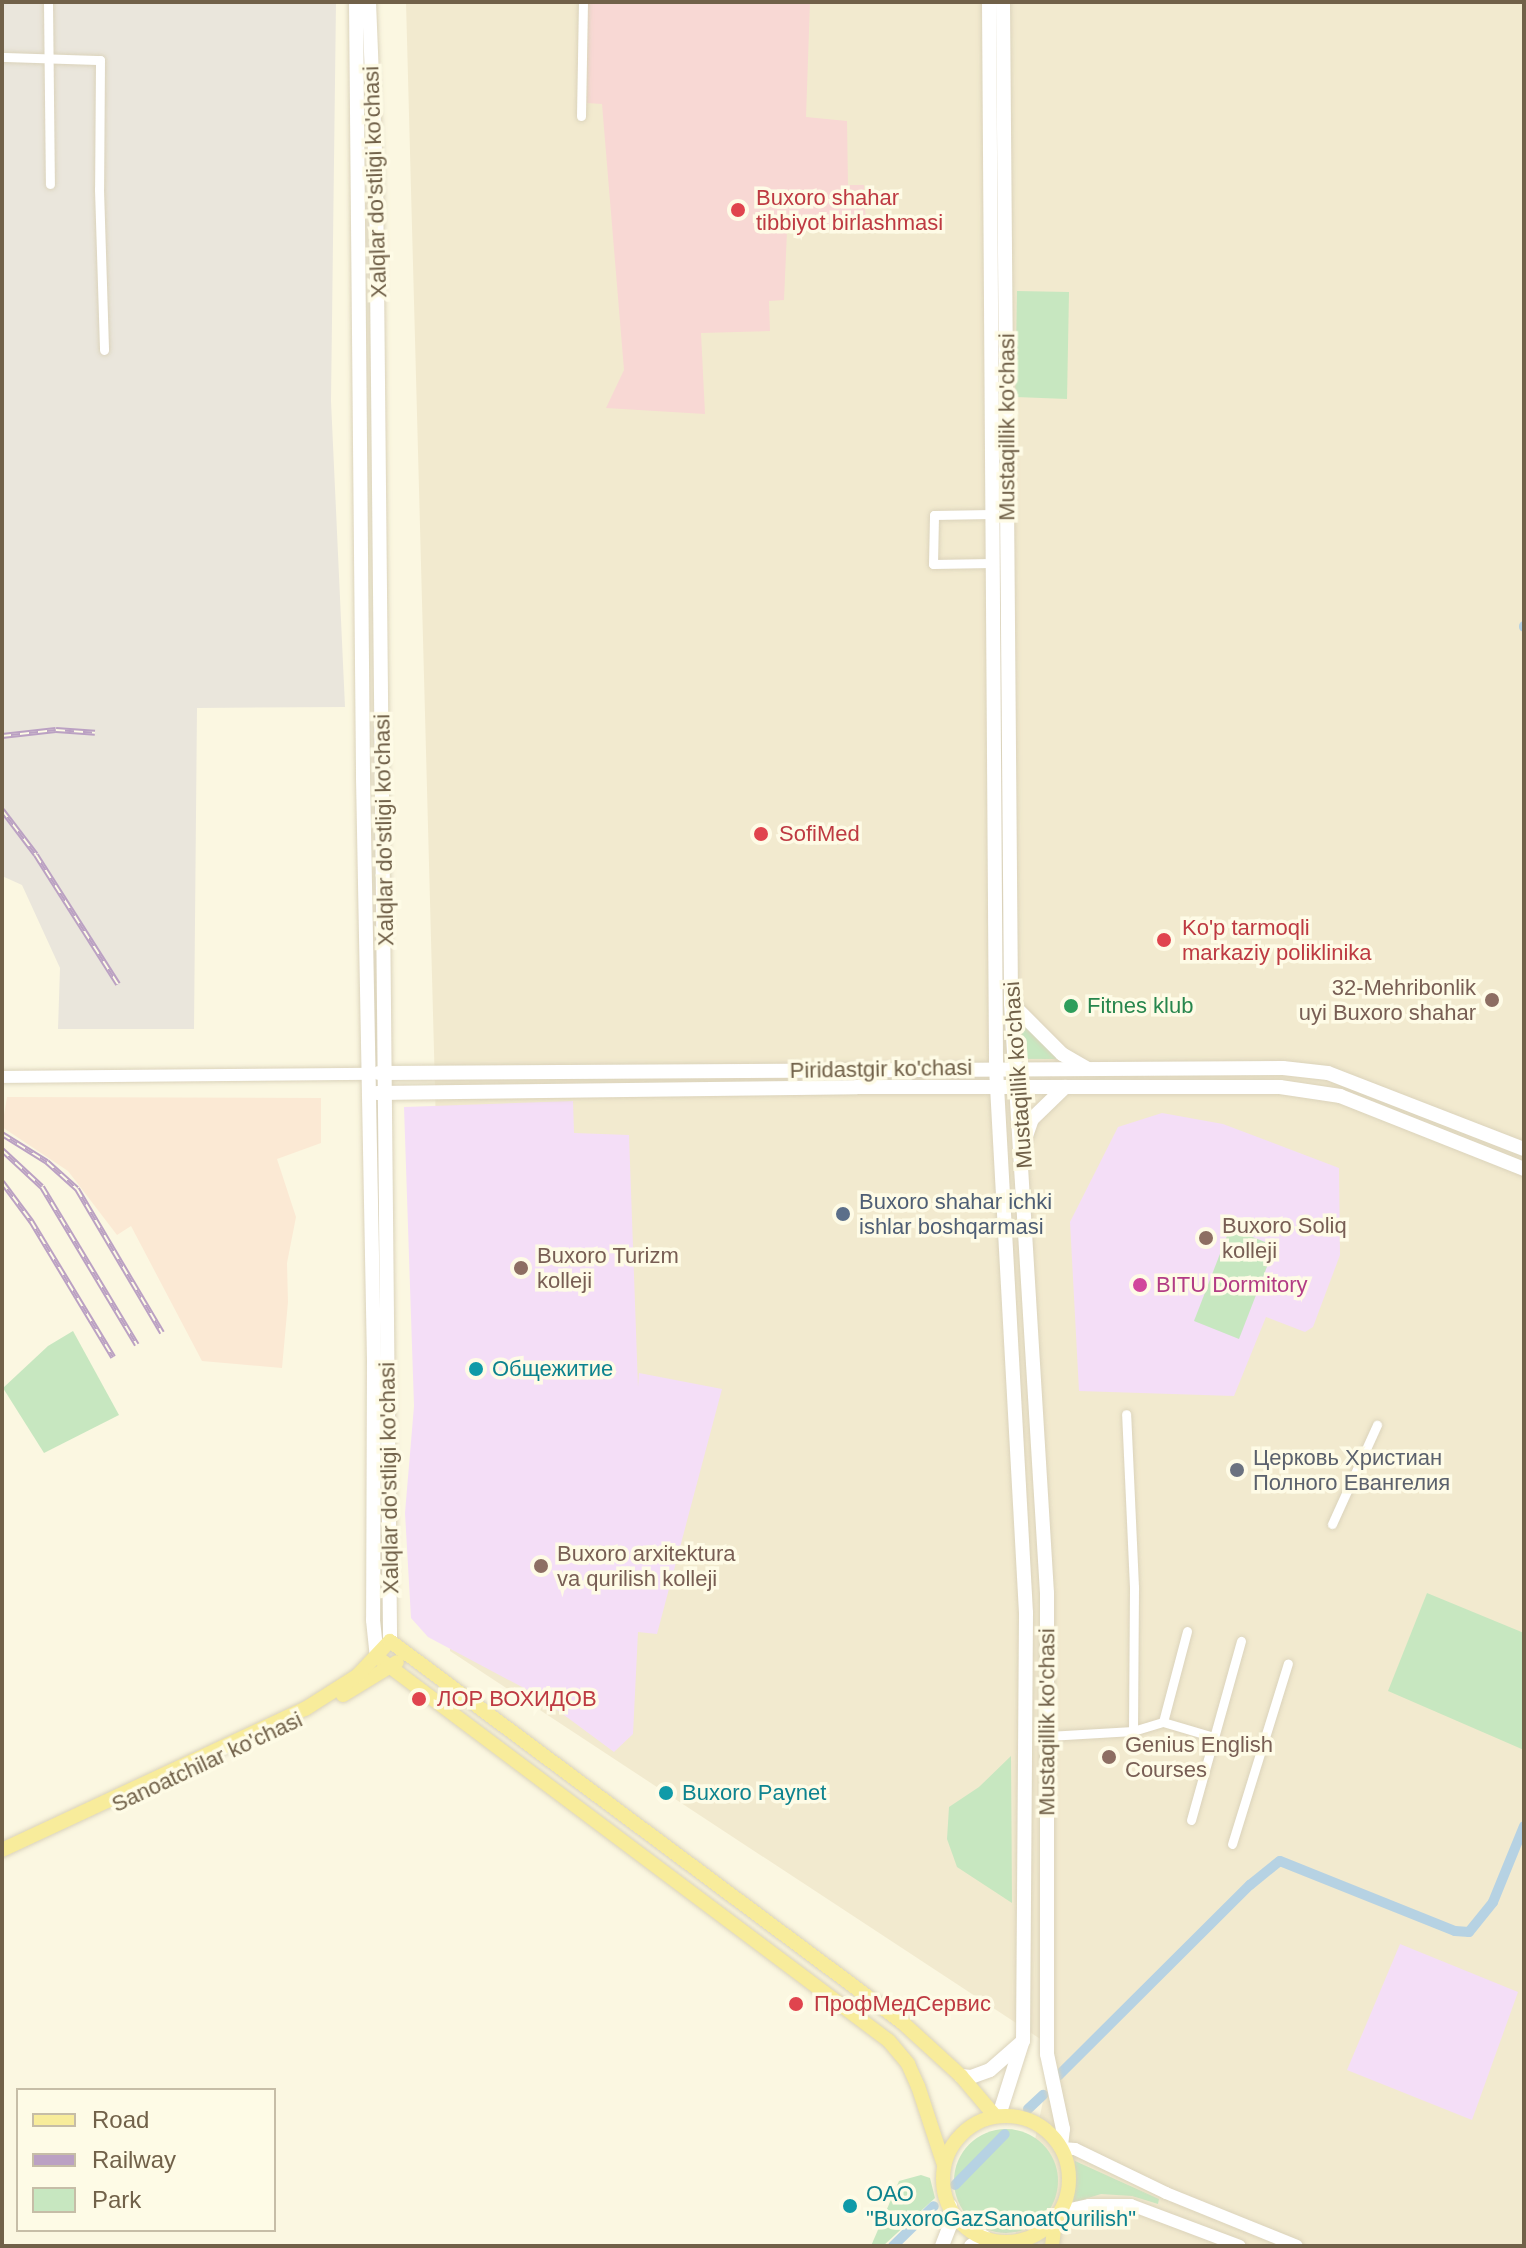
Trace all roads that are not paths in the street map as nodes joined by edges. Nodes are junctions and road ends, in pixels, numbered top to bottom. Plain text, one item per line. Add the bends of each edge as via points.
1 (48, 2) edge
2 (356, 2) edge
3 (369, 2) edge
4 (583, 2) edge
5 (989, 2) edge
6 (1003, 2) edge
7 (2, 57) edge
8 (47, 57) junction
9 (581, 116) dead end
10 (988, 130) junction
11 (1005, 130) junction
12 (50, 184) dead end
13 (104, 350) dead end
14 (999, 385) junction
15 (992, 514) junction
16 (992, 563) junction
17 (1002, 673) junction
18 (1003, 885) junction
19 (1011, 1003) junction
20 (996, 1068) junction
21 (1087, 1068) junction
22 (1016, 1069) junction
23 (704, 1072) junction
24 (386, 1073) junction
25 (368, 1074) junction
26 (2, 1077) edge
27 (997, 1087) junction
28 (1017, 1087) junction
29 (1065, 1087) junction
30 (705, 1088) junction
31 (1381, 1091) junction
32 (387, 1092) junction
33 (369, 1094) junction
34 (1374, 1109) junction
35 (1524, 1149) edge
36 (1023, 1151) junction
37 (1524, 1169) edge
38 (1126, 1414) dead end
39 (1377, 1425) dead end
40 (1019, 1459) junction
41 (1040, 1459) junction
42 (1332, 1524) dead end
43 (1187, 1631) dead end
44 (390, 1641) junction
45 (1241, 1641) dead end
46 (404, 1652) junction
47 (377, 1657) junction
48 (1288, 1663) dead end
49 (393, 1667) junction
50 (1163, 1722) junction
51 (1026, 1724) junction
52 (1048, 1731) junction
53 (1133, 1731) junction
54 (1214, 1737) junction
55 (1191, 1820) dead end
56 (1232, 1844) dead end
57 (2, 1850) edge
58 (2, 1859) edge
59 (783, 1935) junction
60 (770, 1950) junction
61 (1023, 2040) junction
62 (961, 2076) junction
63 (997, 2116) junction
64 (1062, 2146) junction
65 (944, 2165) junction
66 (950, 2206) junction
67 (1058, 2216) junction
68 (990, 2242) edge
69 (942, 2246) edge
70 (1052, 2246) edge
71 (1240, 2246) edge
72 (1297, 2246) edge

1 - 8 street
2 - 25 main road, Xalqlar do'stligi ko'chasi
3 - 24 main road, Xalqlar do'stligi ko'chasi via 376,173
4 - 9 street
5 - 10 main road, Mustaqillik ko'chasi
6 - 11 main road, Mustaqillik ko'chasi
7 - 8 street
8 - 12 street
8 - 13 street via 100,60
10 - 11 main road
10 - 14 main road, Mustaqillik ko'chasi
11 - 14 main road, Mustaqillik ko'chasi
14 - 15 main road, Mustaqillik ko'chasi
14 - 17 main road, Mustaqillik ko'chasi
15 - 16 main road, Mustaqillik ko'chasi
15 - 16 street via 934,515 933,564
16 - 17 main road, Mustaqillik ko'chasi
17 - 18 main road, Mustaqillik ko'chasi
18 - 19 main road, Mustaqillik ko'chasi
18 - 20 main road, Mustaqillik ko'chasi
19 - 21 main road via 1062,1054
19 - 22 main road, Mustaqillik ko'chasi
20 - 22 main road, Piridastgir ko'chasi
20 - 23 main road, Piridastgir ko'chasi
20 - 27 main road, Mustaqillik ko'chasi
21 - 22 main road, Piridastgir ko'chasi
21 - 31 main road, Piridastgir ko'chasi via 1295,1069 1328,1073
22 - 28 main road, Mustaqillik ko'chasi
23 - 24 main road, Piridastgir ko'chasi
23 - 30 main road
24 - 25 main road, Piridastgir ko'chasi
24 - 32 main road, Xalqlar do'stligi ko'chasi
25 - 26 street
25 - 33 main road, Xalqlar do'stligi ko'chasi
27 - 28 main road, Piridastgir ko'chasi
27 - 30 main road, Piridastgir ko'chasi
27 - 40 main road, Mustaqillik ko'chasi
28 - 29 main road, Piridastgir ko'chasi
28 - 36 main road, Mustaqillik ko'chasi
29 - 34 main road, Piridastgir ko'chasi via 1280,1087 1340,1096
29 - 36 main road via 1032,1119
30 - 32 main road, Piridastgir ko'chasi
31 - 34 main road
31 - 35 main road, Piridastgir ko'chasi
32 - 33 main road, Piridastgir ko'chasi
32 - 44 main road, Xalqlar do'stligi ko'chasi
33 - 47 main road, Xalqlar do'stligi ko'chasi
34 - 37 main road, Piridastgir ko'chasi
36 - 41 main road, Mustaqillik ko'chasi
38 - 53 street via 1134,1587
39 - 42 street
40 - 41 main road
40 - 51 main road, Mustaqillik ko'chasi
41 - 52 main road, Mustaqillik ko'chasi
43 - 50 street
44 - 46 main road
44 - 47 main road, Sanoatchilar ko'chasi
45 - 54 street
46 - 49 main road, Sanoatchilar ko'chasi
46 - 59 main road
47 - 49 main road
47 - 57 main road, Sanoatchilar ko'chasi via 343,1687 305,1709
48 - 56 street
49 - 58 main road, Sanoatchilar ko'chasi via 303,1717
49 - 60 main road
50 - 53 street
50 - 54 street
51 - 52 main road
51 - 61 main road, Mustaqillik ko'chasi
52 - 53 street
52 - 64 main road, Mustaqillik ko'chasi via 1047,2054
54 - 55 street
59 - 60 main road
59 - 62 main road via 903,2023
60 - 65 main road via 889,2041 908,2064
61 - 62 main road via 990,2070
61 - 63 main road, Mustaqillik ko'chasi
62 - 63 main road
63 - 64 main road via 1033,2123
63 - 65 main road via 968,2128
64 - 67 main road via 1068,2191
64 - 72 street
65 - 66 main road via 942,2186
66 - 68 main road via 958,2219
66 - 69 main road via 951,2223
67 - 68 main road via 1036,2234
67 - 70 main road
67 - 71 street via 1089,2205 1131,2205

